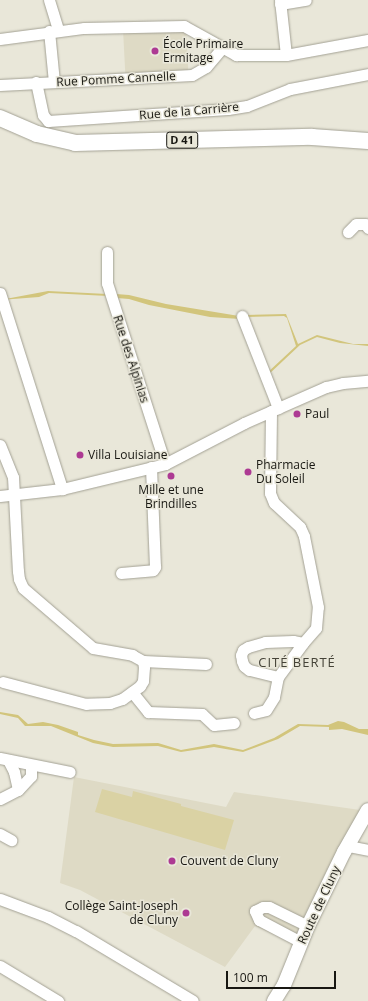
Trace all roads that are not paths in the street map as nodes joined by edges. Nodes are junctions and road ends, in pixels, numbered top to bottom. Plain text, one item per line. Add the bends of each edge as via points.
1 (49, 0) edge
2 (306, 0) edge
3 (280, 2) edge
4 (53, 31) junction
5 (0, 39) edge
6 (368, 40) edge
7 (222, 48) junction
8 (286, 55) junction
9 (368, 74) edge
10 (36, 82) junction
11 (54, 82) junction
12 (0, 84) edge
13 (0, 118) edge
14 (0, 128) edge
15 (368, 141) edge
16 (368, 149) edge
17 (368, 228) edge
18 (348, 232) dead end
19 (107, 252) dead end
20 (1, 298) edge
21 (242, 316) dead end
22 (368, 381) edge
23 (274, 410) junction
24 (0, 445) edge
25 (165, 464) junction
26 (151, 467) junction
27 (62, 488) junction
28 (14, 494) junction
29 (0, 496) edge
30 (121, 573) dead end
31 (303, 643) junction
32 (143, 661) junction
33 (206, 664) dead end
34 (278, 677) junction
35 (3, 682) dead end
36 (132, 692) junction
37 (254, 713) dead end
38 (234, 723) dead end
39 (4, 759) edge
40 (31, 765) junction
41 (70, 772) dead end
42 (18, 790) junction
43 (0, 799) edge
44 (368, 810) edge
45 (0, 834) edge
46 (11, 840) dead end
47 (348, 846) junction
48 (368, 850) edge
49 (0, 899) edge
50 (308, 926) junction
51 (301, 942) junction
52 (0, 966) edge
53 (58, 1001) edge
54 (193, 1001) edge
55 (274, 1001) edge

1 - 4 street
2 - 3 street
3 - 8 street
4 - 5 street
4 - 7 street via 184,26
4 - 11 street
6 - 8 street
7 - 8 street via 236,55
7 - 11 street, Rue Pomme Cannelle via 206,67 192,74
9 - 10 street, Rue de la Carrière via 290,89 247,106 228,109 48,121 43,115
10 - 11 street, Rue Pomme Cannelle
10 - 12 street, Rue Pomme Cannelle
13 - 15 highway, D 41 via 37,134 75,143 312,137
14 - 16 highway, D 41 via 42,144 68,150 96,152 308,146
17 - 18 street via 365,224 356,224
19 - 25 street, Rue des Alpinias via 109,289
20 - 27 street
21 - 23 street
22 - 23 street via 326,387
23 - 25 street
23 - 31 street via 270,493 274,503 300,527 304,536 318,607 316,628
24 - 28 street via 13,477
25 - 26 street
26 - 27 street
26 - 30 street via 155,567 153,570
27 - 28 street
28 - 29 street
28 - 32 street via 19,578 23,588 93,648 132,655
31 - 34 street
31 - 34 street via 265,642 244,650 241,655 242,661 249,670
32 - 33 street
32 - 36 street via 143,681
34 - 37 street via 274,697 266,710
35 - 36 street via 86,704 110,703
36 - 38 street via 148,712 202,714 214,725
39 - 40 street
39 - 42 street via 14,772
40 - 41 street
40 - 42 street via 31,776
42 - 43 street
44 - 47 main road, Route de Cluny
45 - 46 street
47 - 48 street
47 - 50 main road, Route de Cluny
49 - 54 street via 48,917 76,931
50 - 51 main road, Route de Cluny
50 - 51 street via 269,908 263,907 255,911 259,920
51 - 55 main road, Route de Cluny via 284,985
52 - 53 street

